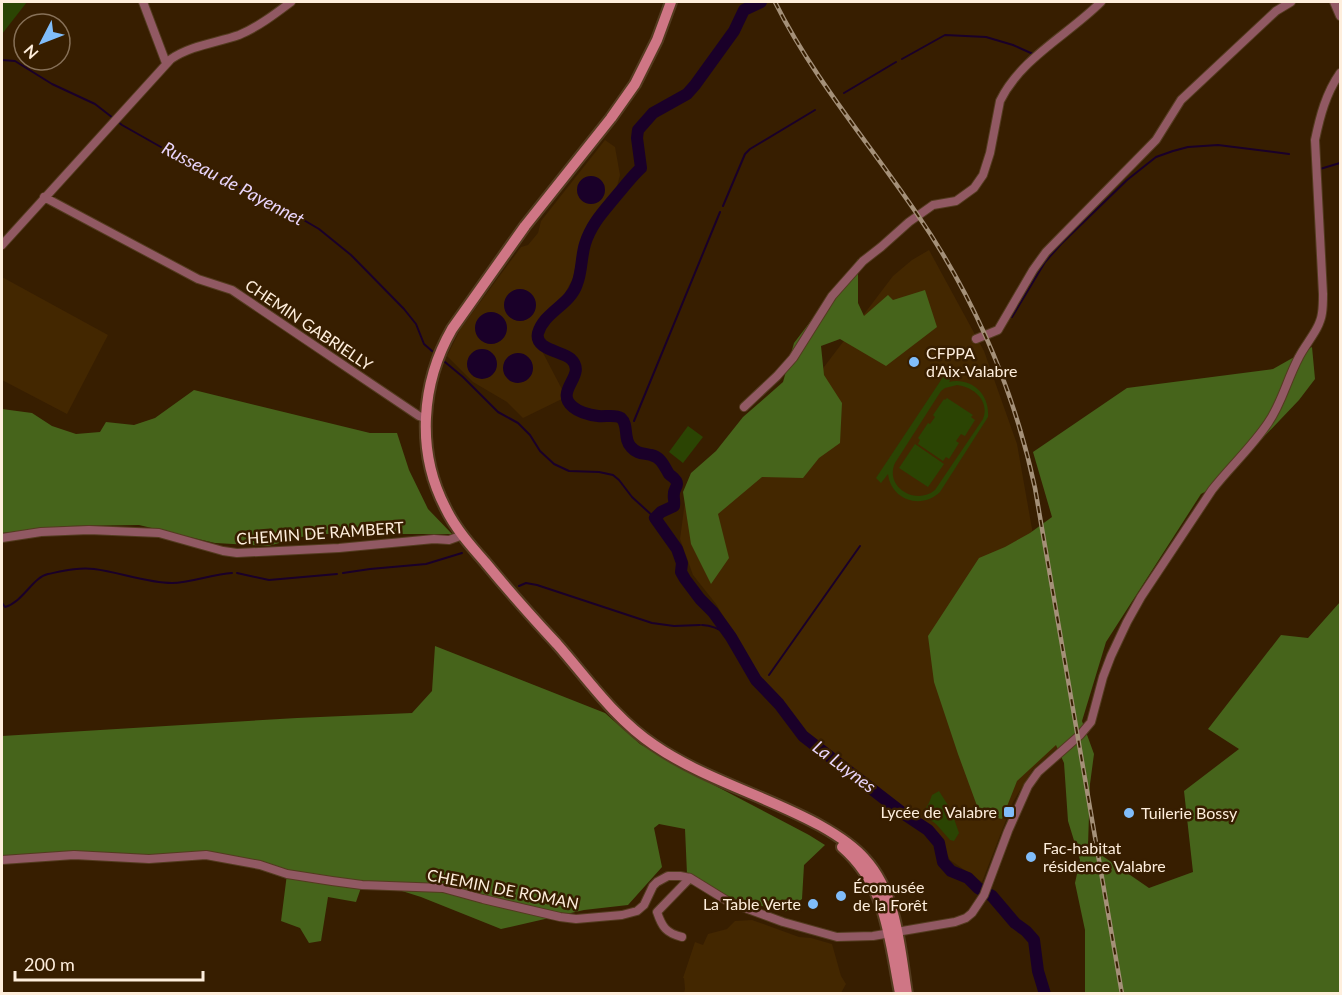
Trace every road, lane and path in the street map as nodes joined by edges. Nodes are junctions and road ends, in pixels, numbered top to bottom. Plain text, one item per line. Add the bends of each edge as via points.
1 (142, 2) edge
2 (291, 2) edge
3 (671, 2) edge
4 (1101, 2) edge
5 (1291, 2) edge
6 (1334, 2) edge
7 (1341, 16) edge
8 (166, 63) junction
9 (1341, 73) edge
10 (44, 197) junction
11 (2, 245) edge
12 (976, 339) dead end
13 (744, 407) dead end
14 (425, 418) junction
15 (463, 535) junction
16 (2, 538) edge
17 (2, 860) edge
18 (690, 878) junction
19 (895, 933) junction
20 (682, 937) dead end
21 (900, 993) edge
22 (907, 993) edge

1 - 8 street
2 - 8 street via 252,29 195,47
3 - 14 main road via 635,84 525,226 444,342
4 - 13 street via 1027,65 1004,94 983,175 974,188 956,201 933,205 863,261 832,296 793,358
5 - 12 street via 1276,11 1181,100 1156,140 1046,252 998,330
6 - 7 street
8 - 10 street
9 - 19 street via 1329,92 1315,140 1322,314 1280,402 1253,444 1212,490 1141,597 1111,656 1091,722 1028,786 985,891 972,913 955,922
10 - 11 street
10 - 14 street, CHEMIN GABRIELLY via 198,279 232,290
14 - 15 main road via 436,485
15 - 16 street, CHEMIN DE RAMBERT via 448,540 237,553 159,533 89,530
15 - 19 main road via 638,733 682,762 815,822 852,846 884,888
17 - 18 street, CHEMIN DE ROMAN via 74,855 149,859 206,855 332,881 443,888 576,919 637,911 662,879
18 - 19 street via 729,902 837,937
18 - 20 street via 657,912 663,926
19 - 21 main road
19 - 22 main road

